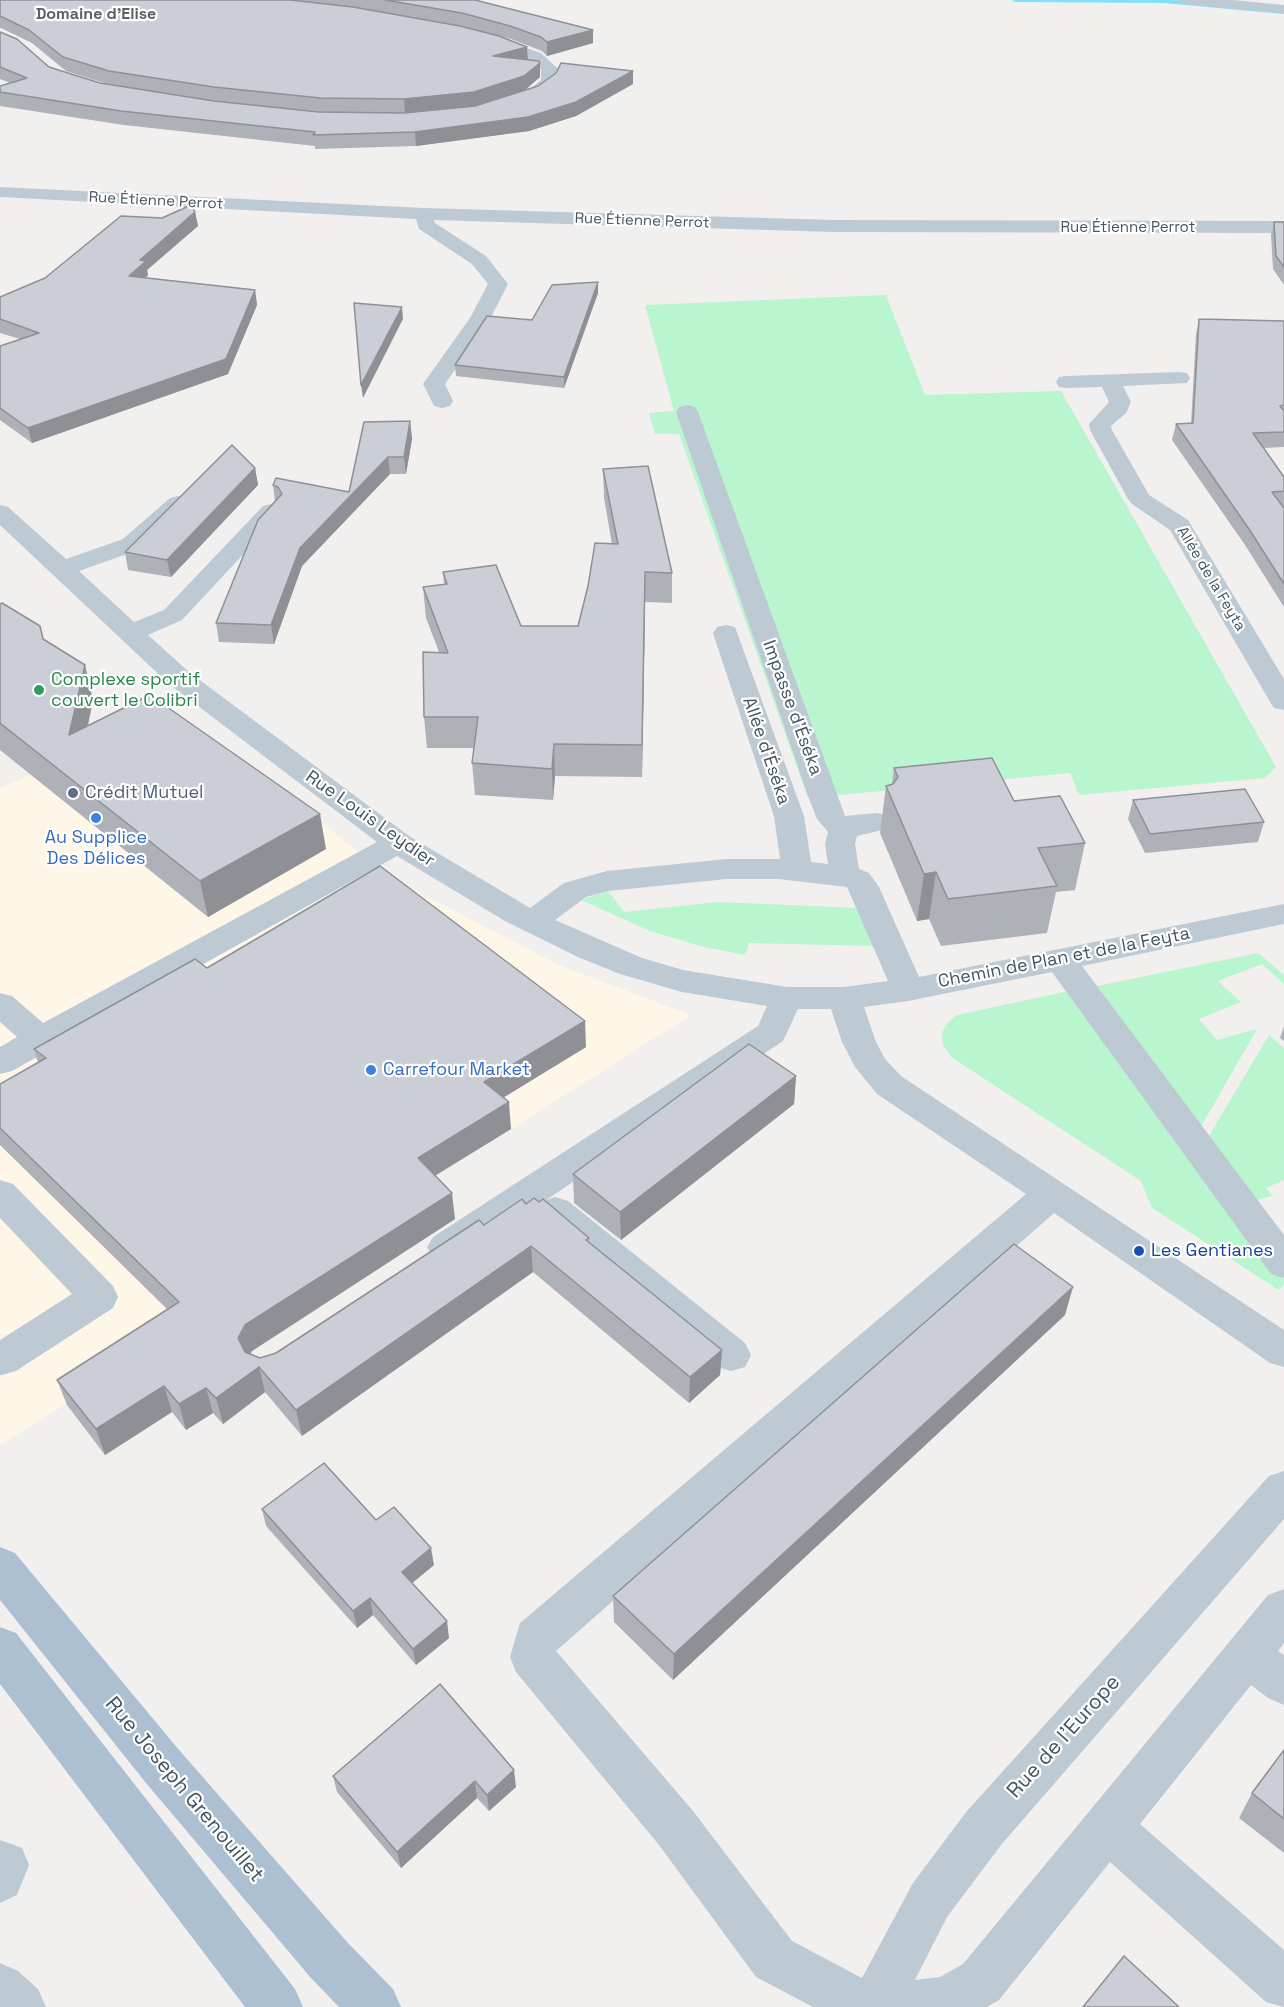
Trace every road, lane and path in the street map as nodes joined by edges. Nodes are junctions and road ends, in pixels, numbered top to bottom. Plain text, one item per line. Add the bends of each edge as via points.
1 (1190, 0) edge
2 (1284, 9) edge
3 (472, 36) edge
4 (498, 107) edge
5 (0, 192) edge
6 (424, 214) junction
7 (1284, 227) edge
8 (1179, 378) dead end
9 (1109, 380) junction
10 (1067, 382) dead end
11 (442, 401) dead end
12 (687, 412) dead end
13 (181, 499) edge
14 (271, 511) edge
15 (0, 512) edge
16 (62, 569) junction
17 (131, 633) junction
18 (726, 633) dead end
19 (1284, 702) edge
20 (876, 822) dead end
21 (843, 831) junction
22 (398, 843) junction
23 (796, 871) junction
24 (845, 875) junction
25 (1284, 915) edge
26 (534, 922) junction
27 (1060, 959) junction
28 (908, 990) junction
29 (787, 998) junction
30 (844, 998) junction
31 (0, 1004) edge
32 (40, 1039) junction
33 (0, 1062) edge
34 (531, 1191) junction
35 (1052, 1193) junction
36 (0, 1194) edge
37 (423, 1262) edge
38 (1284, 1263) edge
39 (1284, 1351) edge
40 (731, 1355) dead end
41 (0, 1358) edge
42 (1284, 1489) edge
43 (0, 1567) edge
44 (1284, 1608) edge
45 (0, 1648) edge
46 (1247, 1654) junction
47 (1284, 1683) edge
48 (1107, 1827) junction
49 (0, 1864) edge
50 (0, 1878) edge
51 (1284, 1984) edge
52 (0, 1989) edge
53 (20, 2007) edge
54 (277, 2007) edge
55 (375, 2007) edge
56 (865, 2007) edge
57 (874, 2007) edge
58 (905, 2007) edge

1 - 2 street
3 - 4 street via 522,50 549,68 551,78 542,88
5 - 6 street, Rue Étienne Perrot
6 - 7 street, Rue Étienne Perrot via 919,228
6 - 11 street via 426,225 479,260 498,284 480,320 434,384
8 - 9 street
9 - 10 street
9 - 19 street, Allée de la Feyta via 1120,402 1100,424 1101,430 1140,499 1179,525
12 - 21 street, Impasse d'Éséka via 823,796 832,819
13 - 16 street via 132,544
14 - 17 street via 173,615
15 - 16 street, Rue Louis Leydier
16 - 17 street, Rue Louis Leydier
17 - 22 street, Rue Louis Leydier via 179,678
18 - 23 street, Allée d'Éséka via 789,816
20 - 21 street via 856,824
21 - 24 street via 840,844
22 - 26 street, Rue Louis Leydier
22 - 32 street
23 - 24 street
23 - 26 street via 726,869 607,881 575,890
24 - 28 street via 864,887
25 - 27 street, Chemin de Plan et de la Feyta
26 - 29 street, Rue Louis Leydier via 631,966 682,981
27 - 28 street, Chemin de Plan et de la Feyta
27 - 38 street
28 - 30 street, Chemin de Plan et de la Feyta
29 - 30 street, Rue Louis Leydier
29 - 34 street via 771,1033
30 - 35 street via 859,1042 872,1067 889,1085
31 - 32 street
32 - 33 street
34 - 37 street
34 - 40 street
35 - 39 street
35 - 56 street via 536,1638 532,1657 676,1828 774,1959
36 - 41 street via 99,1297
42 - 57 street, Rue de l’Europe via 984,1828 930,1899
43 - 55 main road, Rue Joseph Grenouillet via 163,1767 329,1960
44 - 46 street
45 - 54 main road
46 - 47 street
46 - 48 street
48 - 51 street
48 - 58 street via 981,1982 947,2002
49 - 50 street via 5,1865
52 - 53 street

